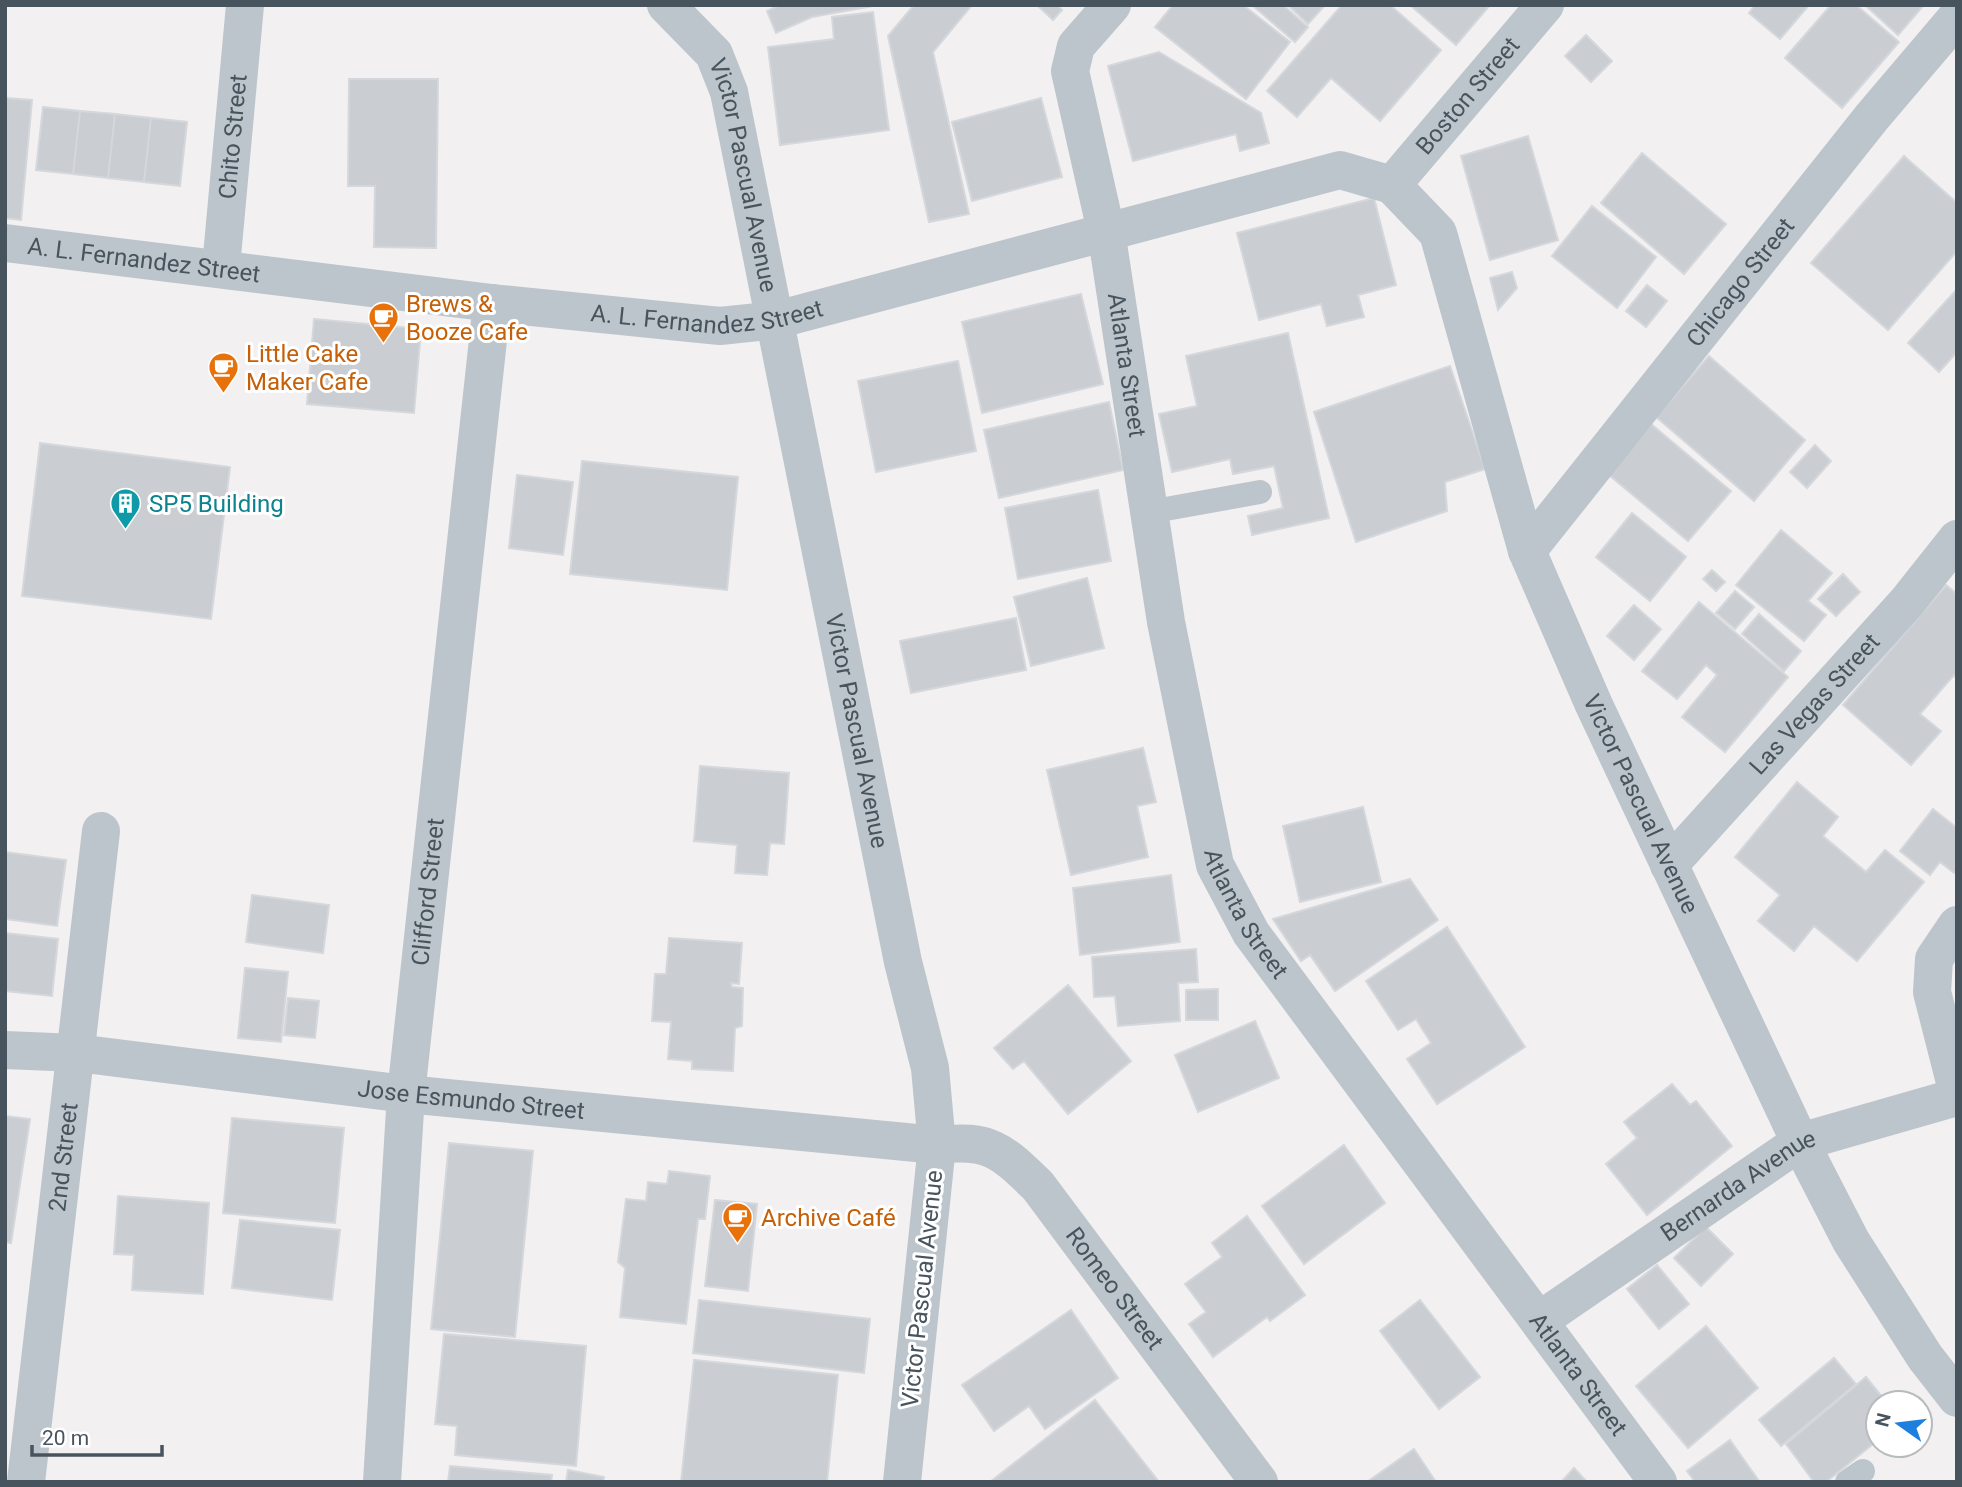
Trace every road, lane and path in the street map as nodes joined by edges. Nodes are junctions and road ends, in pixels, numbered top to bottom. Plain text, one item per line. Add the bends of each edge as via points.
1 (245, 5) edge
2 (666, 5) edge
3 (1112, 5) edge
4 (1545, 5) edge
5 (1957, 17) edge
6 (1392, 185) junction
7 (1106, 231) junction
8 (5, 243) edge
9 (221, 267) junction
10 (492, 303) junction
11 (776, 320) junction
12 (1260, 492) dead end
13 (1149, 512) junction
14 (1957, 539) edge
15 (1527, 551) junction
16 (101, 831) dead end
17 (1668, 865) junction
18 (1957, 925) edge
19 (5, 1050) edge
20 (77, 1053) junction
21 (1957, 1090) edge
22 (406, 1094) junction
23 (1957, 1097) edge
24 (1800, 1142) junction
25 (937, 1145) junction
26 (1540, 1320) junction
27 (1957, 1398) edge
28 (26, 1482) edge
29 (382, 1482) edge
30 (902, 1482) edge
31 (1259, 1482) edge
32 (1658, 1482) edge

1 - 9 street, Chito Street
2 - 11 street, Victor Pascual Avenue via 714,54 729,92
3 - 7 street via 1076,46 1070,71
4 - 6 street, Boston Street
5 - 15 street, Chicago Street
6 - 7 street, A. L. Fernandez Street via 1340,170
6 - 15 street, Victor Pascual Avenue via 1438,233
7 - 11 street, A. L. Fernandez Street
7 - 13 street, Atlanta Street
8 - 9 street, A. L. Fernandez Street
9 - 10 street, A. L. Fernandez Street
10 - 11 street, A. L. Fernandez Street via 720,327
10 - 22 street, Clifford Street
11 - 25 street, Victor Pascual Avenue via 903,962 930,1068
12 - 13 lane
13 - 26 street, Atlanta Street via 1166,622 1215,865 1251,933
14 - 17 street, Las Vegas Street via 1907,602
15 - 17 street, Victor Pascual Avenue
16 - 20 street, 2nd Street
17 - 24 street, Victor Pascual Avenue
18 - 21 street via 1934,959 1932,992
19 - 20 street, Jose Esmundo Street
20 - 22 street, Jose Esmundo Street
20 - 28 street, 2nd Street
22 - 25 street, Jose Esmundo Street
22 - 29 street, Clifford Street
23 - 24 street, Bernarda Avenue
24 - 26 street, Bernarda Avenue
24 - 27 street, Victor Pascual Avenue via 1850,1241
25 - 30 street, Victor Pascual Avenue
25 - 31 street, Romeo Street via 963,1142 991,1147 1038,1186
26 - 32 street, Atlanta Street

